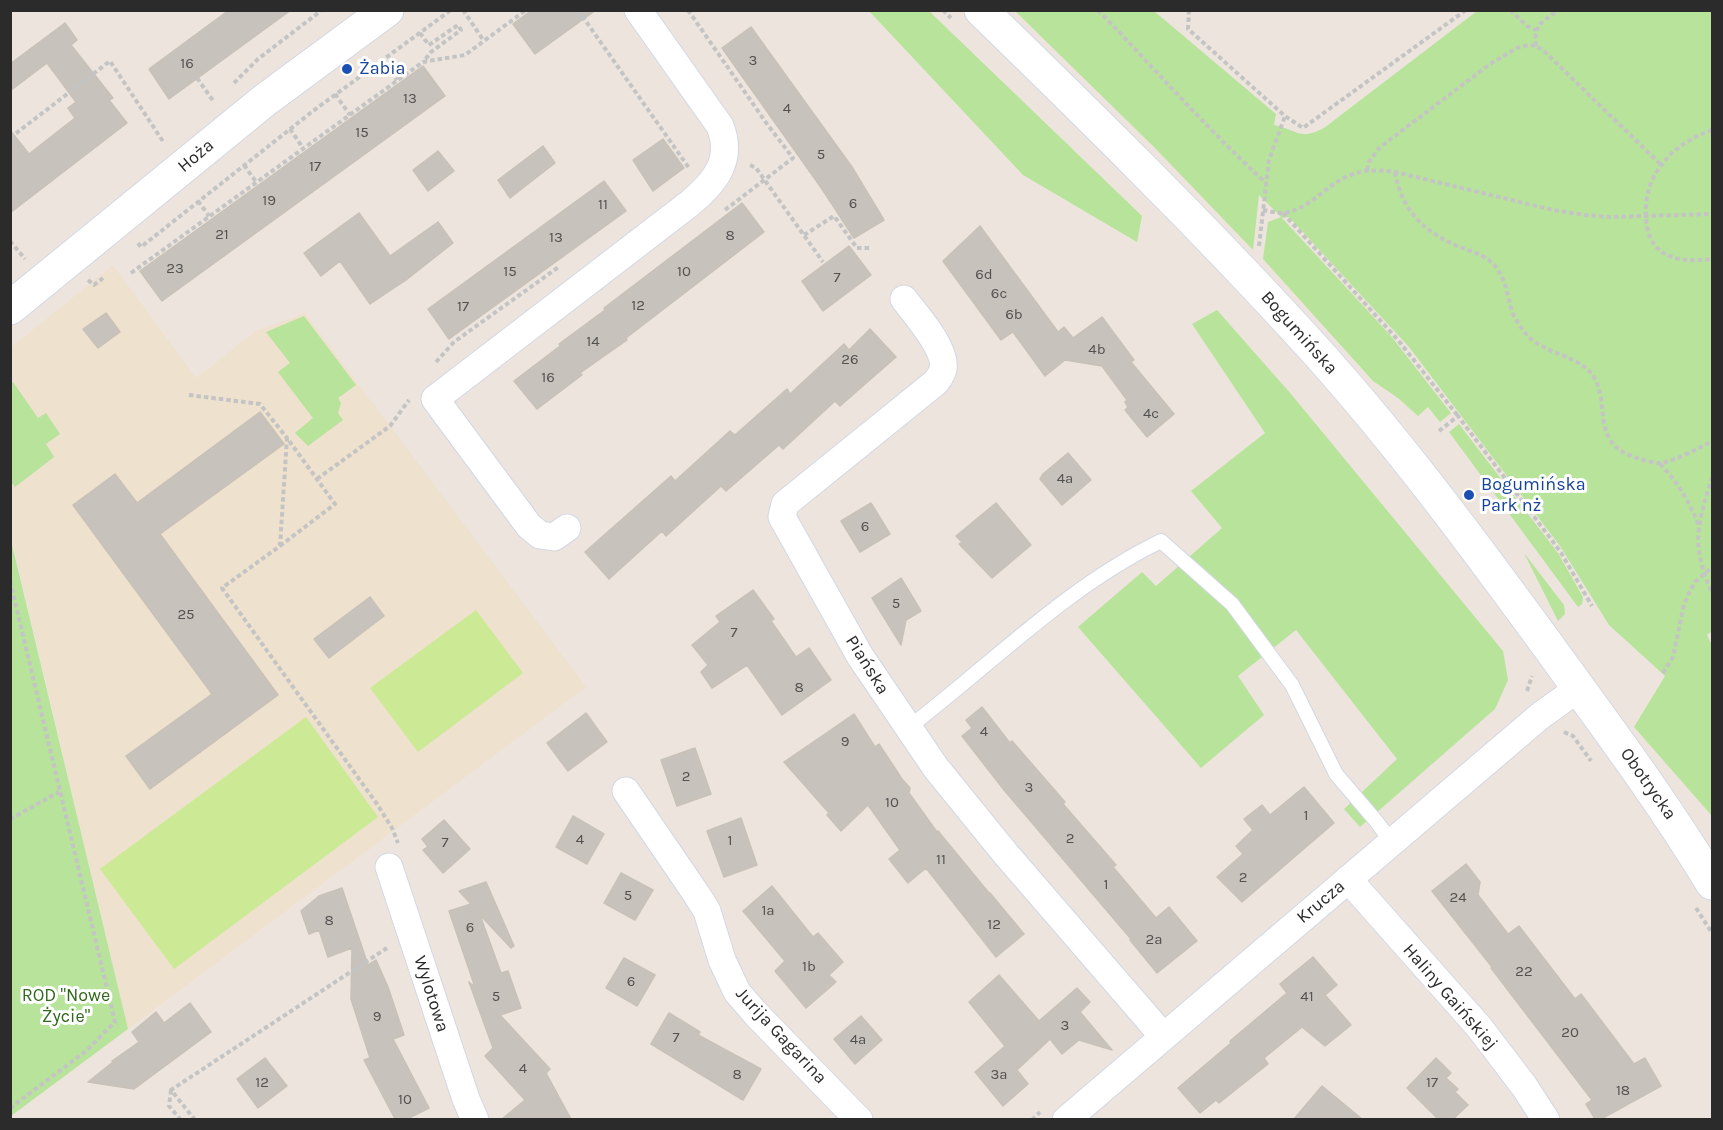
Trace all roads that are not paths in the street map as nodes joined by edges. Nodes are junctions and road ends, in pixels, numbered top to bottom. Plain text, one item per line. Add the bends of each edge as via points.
1 (387, 10) edge
2 (638, 10) edge
3 (966, 15) edge
4 (904, 299) dead end
5 (10, 308) edge
6 (567, 528) dead end
7 (1579, 688) junction
8 (908, 728) junction
9 (626, 790) dead end
10 (1391, 842) junction
11 (389, 867) dead end
12 (1348, 879) junction
13 (1713, 883) edge
14 (1163, 1036) junction
15 (475, 1119) edge
16 (859, 1119) edge
17 (1066, 1119) edge
18 (1546, 1119) edge

1 - 5 street, Hoża via 225,131
2 - 6 street via 720,126 725,145 720,169 689,204 435,399 529,526 540,535 554,537
3 - 7 street, Bogumińska via 1213,240 1305,339 1413,465
4 - 8 street, Piańska via 942,354 943,369 936,382 785,504 782,517 860,656
7 - 10 street, Krucza via 1540,716
7 - 13 street, Obotrycka
8 - 10 lane via 1068,598 1101,574 1161,541 1232,604 1292,685 1336,774
8 - 14 street, Piańska via 962,801
9 - 16 street, Jurija Gagarina via 707,911 737,992
10 - 12 street, Krucza
11 - 15 street, Wylotowa
12 - 14 street, Krucza
12 - 18 street, Haliny Gaińskiej via 1479,1027
14 - 17 street, Krucza

